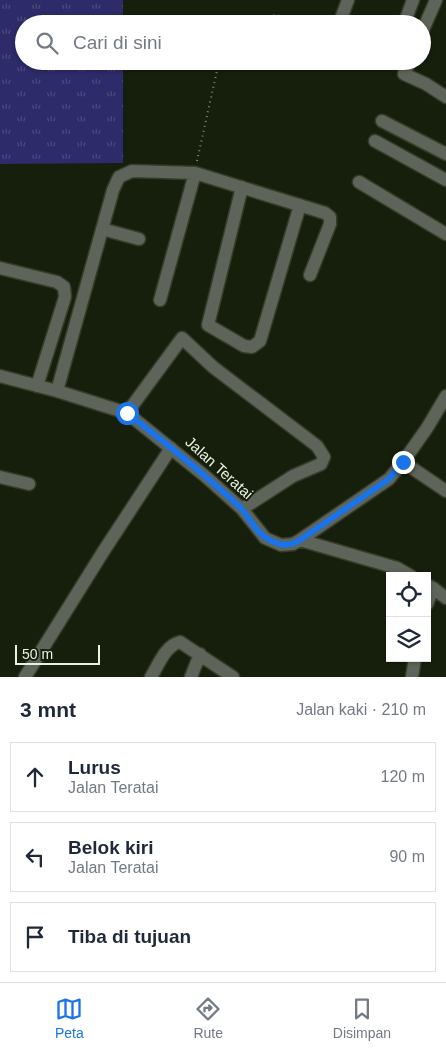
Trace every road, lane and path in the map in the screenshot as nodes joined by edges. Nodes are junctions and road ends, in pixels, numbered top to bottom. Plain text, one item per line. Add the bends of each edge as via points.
1 (348, 0) edge
2 (412, 1) edge
3 (434, 4) edge
4 (342, 15) edge
5 (407, 15) edge
6 (217, 70) edge
7 (396, 70) edge
8 (406, 70) edge
9 (404, 74) junction
10 (446, 97) edge
11 (382, 122) dead end
12 (375, 141) dead end
13 (446, 154) edge
14 (195, 173) junction
15 (446, 180) edge
16 (359, 182) dead end
17 (242, 188) junction
18 (300, 205) junction
19 (102, 229) junction
20 (446, 234) edge
21 (139, 239) dead end
22 (0, 268) edge
23 (310, 275) dead end
24 (160, 300) dead end
25 (0, 376) edge
26 (37, 386) junction
27 (57, 391) junction
28 (446, 396) edge
29 (127, 413) junction
30 (171, 448) junction
31 (403, 462) junction
32 (0, 477) edge
33 (29, 484) dead end
34 (446, 491) edge
35 (242, 509) junction
36 (300, 540) junction
37 (404, 572) edge
38 (431, 588) edge
39 (446, 598) edge
40 (200, 654) junction
41 (414, 662) edge
42 (25, 677) edge
43 (151, 677) edge
44 (191, 677) edge
45 (233, 677) edge
46 (412, 677) edge

1 - 4 street
2 - 3 street
2 - 5 street
6 - 14 path
7 - 9 path
8 - 9 street
9 - 10 street
11 - 13 street
12 - 15 street
14 - 17 street
14 - 19 street via 132,171 119,177
14 - 24 street
16 - 20 street
17 - 18 street
17 - 18 street via 208,325 244,346 252,347 260,341
18 - 23 street via 330,217
19 - 21 street
19 - 27 street
22 - 26 street via 57,282 64,288 65,297
25 - 26 street, Jalan Teratai
26 - 27 street, Jalan Teratai
27 - 29 street, Jalan Teratai
28 - 31 street, Jalan Teratai
29 - 30 street, Jalan Teratai
29 - 35 street via 182,338 213,367 317,446 324,457 322,464 294,476
30 - 35 street, Jalan Teratai
30 - 42 street
31 - 34 street
31 - 36 street, Jalan Teratai via 389,479
32 - 33 street
35 - 36 street, Jalan Teratai via 265,538 281,546
36 - 37 street
38 - 39 street
40 - 43 street via 180,642 172,644
40 - 44 street
40 - 45 street
41 - 46 street

